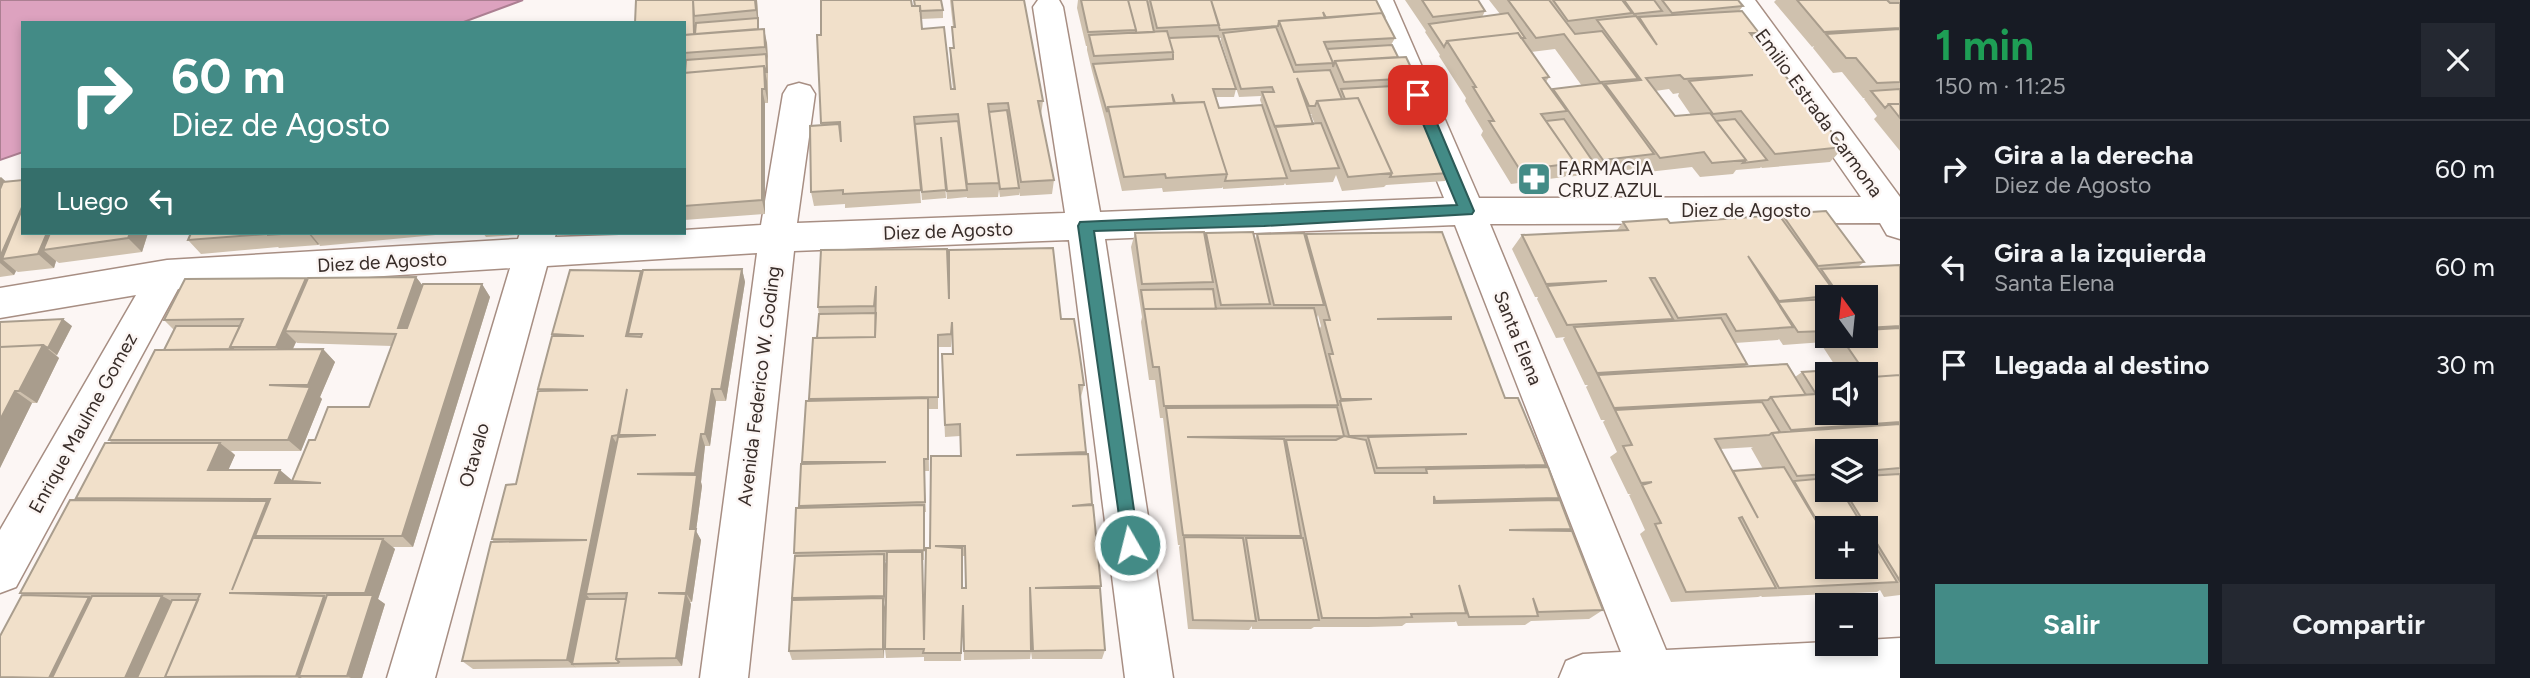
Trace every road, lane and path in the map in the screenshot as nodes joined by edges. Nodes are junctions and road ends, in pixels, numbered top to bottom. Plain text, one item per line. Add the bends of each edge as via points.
1 (1378, 0) edge
2 (1739, 0) edge
3 (1048, 8) dead end
4 (799, 94) dead end
5 (1467, 211) junction
6 (1896, 215) edge
7 (1085, 226) junction
8 (777, 238) junction
9 (535, 243) edge
10 (167, 275) junction
11 (0, 303) edge
12 (0, 572) edge
13 (1900, 661) edge
14 (1653, 676) edge
15 (411, 678) edge
16 (724, 678) edge
17 (1149, 678) edge
18 (1583, 678) edge

1 - 5 street, Santa Elena
2 - 6 street, Emilio Estrada Carmona
3 - 7 street
4 - 8 street, Avenida Federico W. Goding
5 - 6 street, Diez de Agosto
5 - 7 street, Diez de Agosto
5 - 14 street, Santa Elena
7 - 8 street, Diez de Agosto
7 - 17 street
8 - 9 street, Diez de Agosto
8 - 16 street, Avenida Federico W. Goding
9 - 10 street, Diez de Agosto
9 - 15 street, Otavalo
10 - 11 street, Diez de Agosto
10 - 12 street, Enrique Maulme Gomez
13 - 14 street
14 - 18 street

